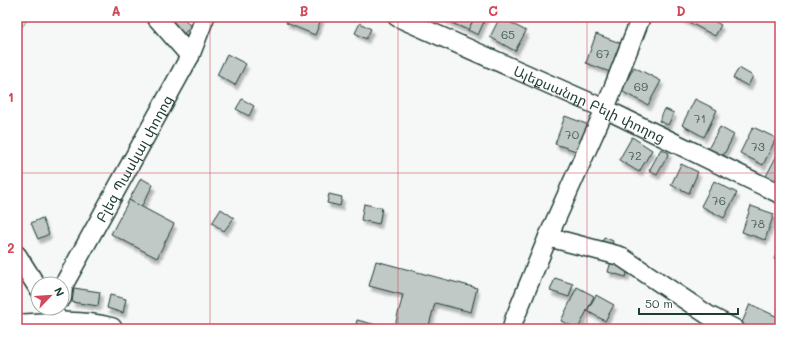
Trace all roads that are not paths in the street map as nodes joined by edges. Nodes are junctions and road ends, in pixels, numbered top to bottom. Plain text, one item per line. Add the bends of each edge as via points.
1 (156, 17) edge
2 (206, 17) edge
3 (397, 17) edge
4 (636, 19) edge
5 (190, 56) junction
6 (606, 109) junction
7 (780, 194) edge
8 (548, 237) junction
9 (17, 255) edge
10 (30, 276) edge
11 (69, 276) edge
12 (59, 317) edge
13 (17, 326) edge
14 (111, 329) edge
15 (512, 329) edge
16 (735, 329) edge

1 - 5 street
2 - 5 street, Բլեզ Պասկալ փողոց
3 - 6 street, Ալեքսանդր Բելի փողոց
4 - 6 street
5 - 11 street, Բլեզ Պասկալ փողոց
6 - 7 street, Ալեքսանդր Բելի փողոց
6 - 8 street
8 - 15 street
8 - 16 street via 620,256 708,315
9 - 10 street
12 - 13 main road
12 - 14 main road

